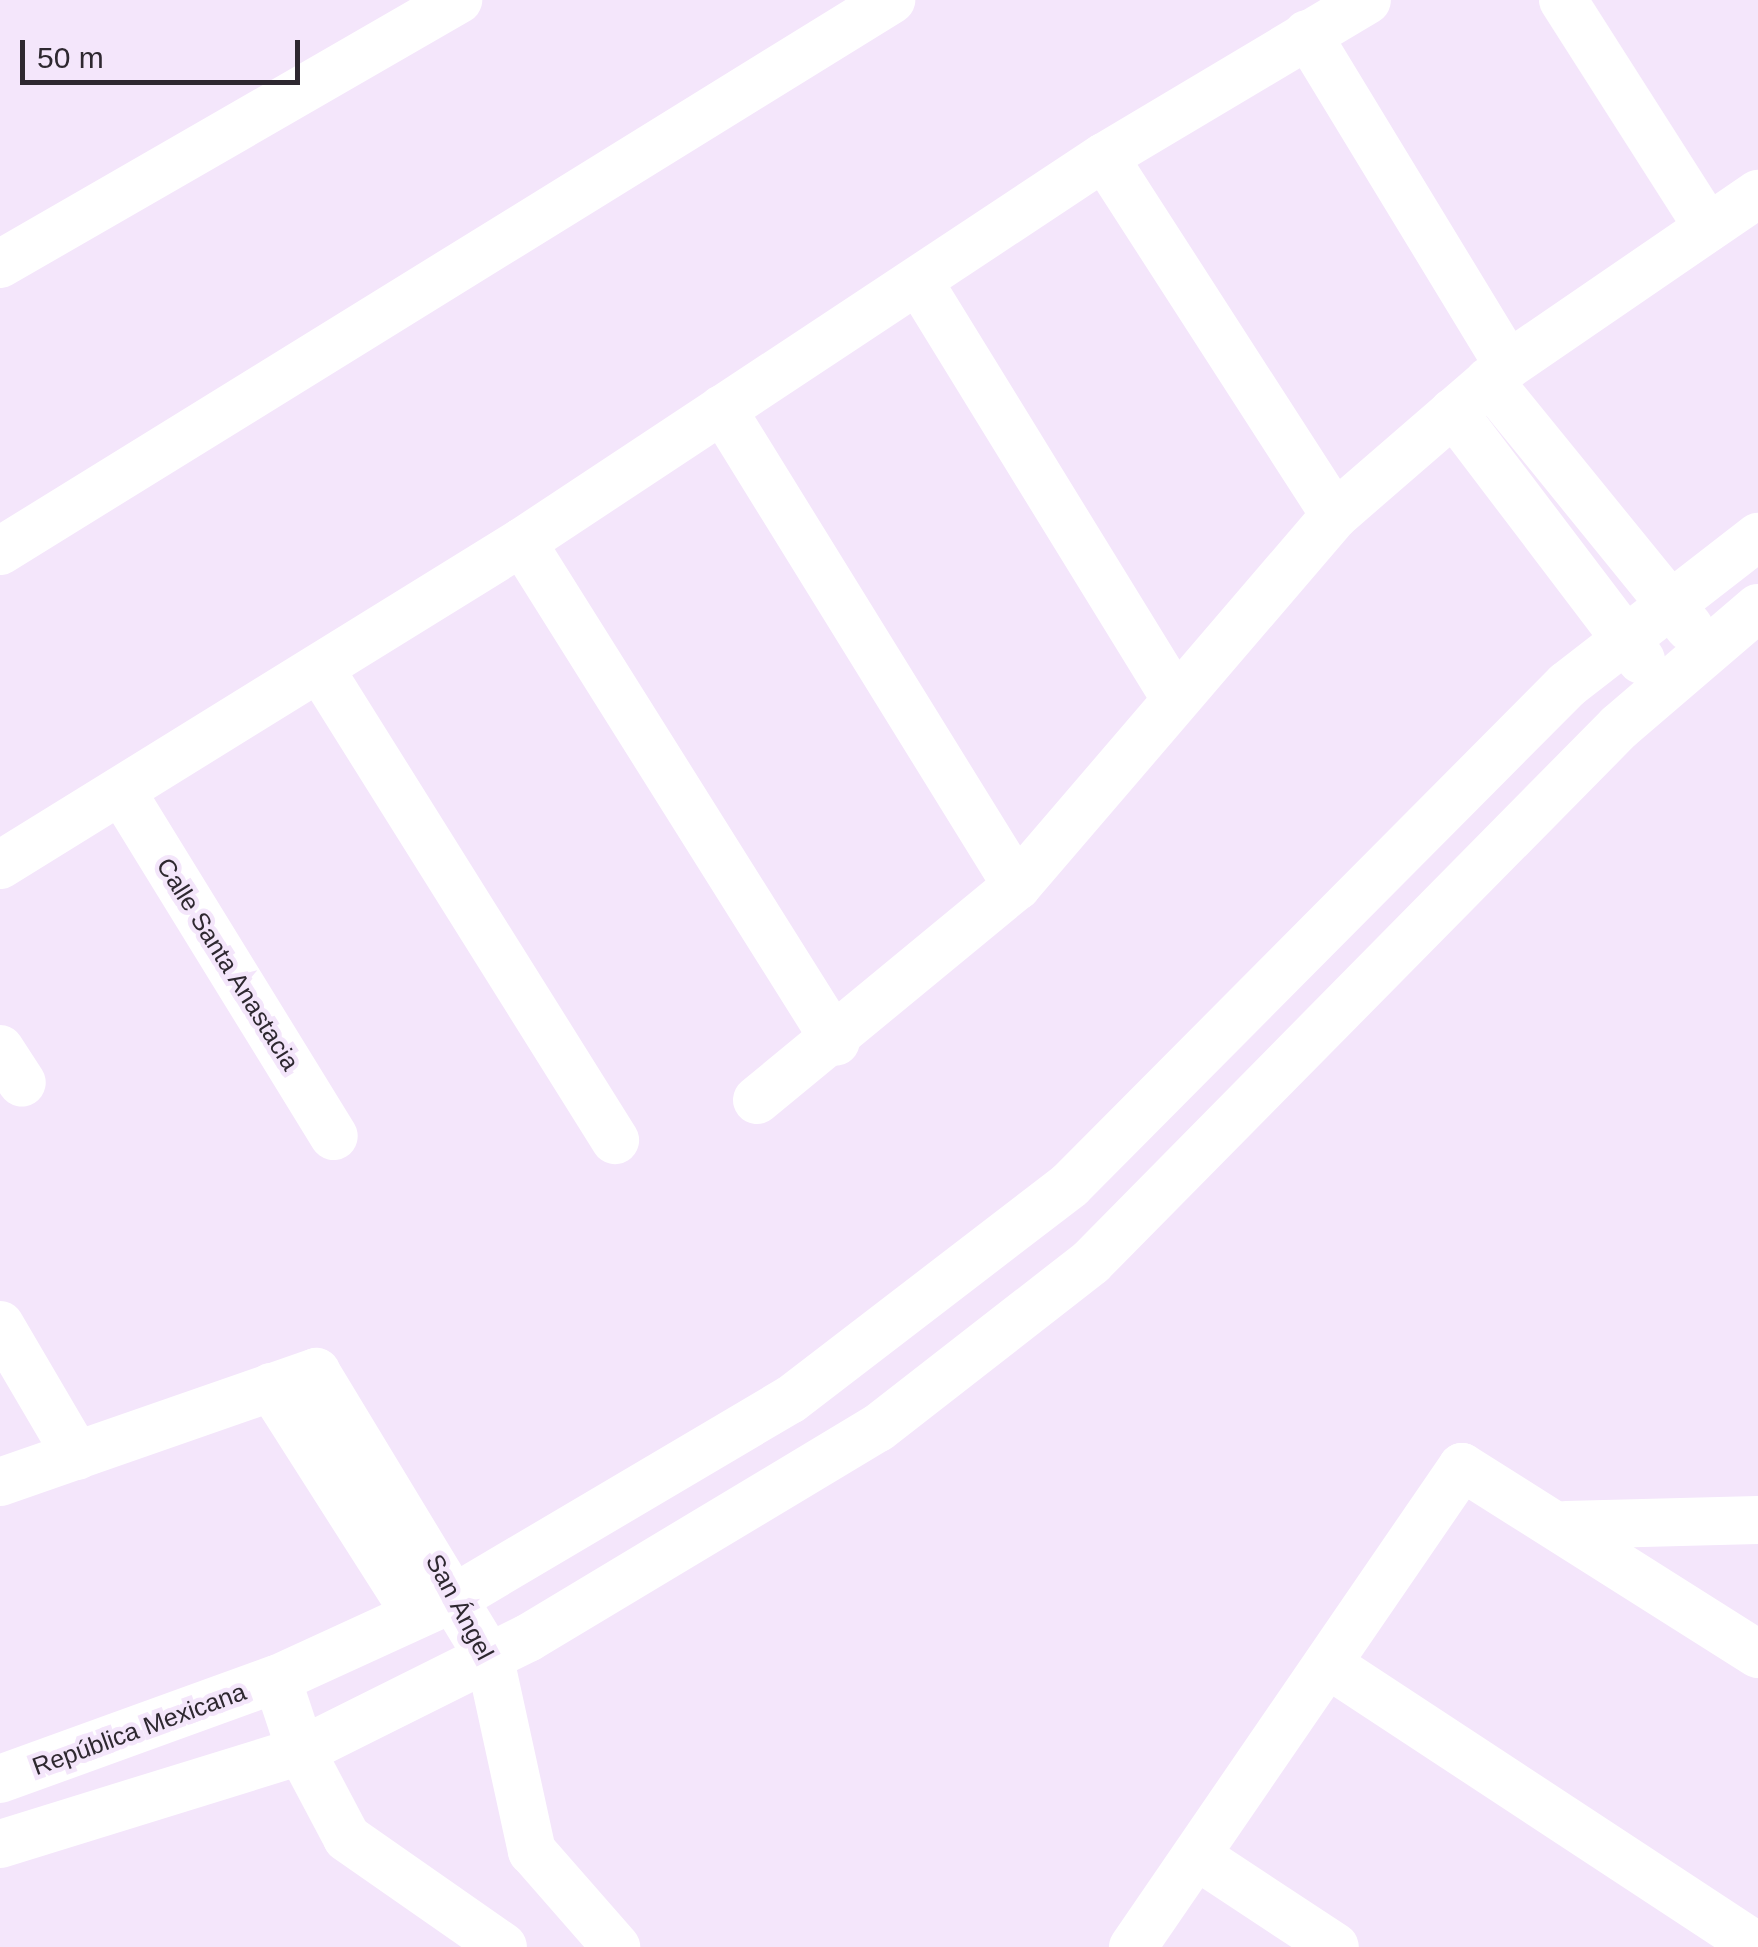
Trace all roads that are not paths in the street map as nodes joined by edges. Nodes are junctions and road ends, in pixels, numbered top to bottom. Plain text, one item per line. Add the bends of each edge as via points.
1 (458, 0) edge
2 (891, 0) edge
3 (1366, 0) edge
4 (1563, 0) edge
5 (1307, 34) junction
6 (1104, 156) junction
7 (1758, 194) edge
8 (1708, 228) junction
9 (0, 264) edge
10 (920, 282) junction
11 (1499, 373) junction
12 (722, 408) junction
13 (1452, 412) junction
14 (1335, 515) junction
15 (1758, 537) edge
16 (522, 542) junction
17 (0, 551) edge
18 (1667, 602) junction
19 (1758, 608) edge
20 (1622, 638) junction
21 (1705, 645) junction
22 (320, 668) junction
23 (1662, 686) junction
24 (1174, 697) junction
25 (122, 792) junction
26 (0, 865) edge
27 (1018, 886) junction
28 (836, 1042) junction
29 (757, 1100) dead end
30 (334, 1136) dead end
31 (614, 1140) dead end
32 (926, 1296) junction
33 (0, 1325) edge
34 (978, 1350) junction
35 (77, 1456) junction
36 (0, 1482) edge
37 (1758, 1520) edge
38 (1566, 1526) junction
39 (437, 1606) junction
40 (1758, 1654) edge
41 (490, 1659) junction
42 (1329, 1665) junction
43 (277, 1679) junction
44 (301, 1751) junction
45 (0, 1778) edge
46 (0, 1844) edge
47 (1197, 1856) junction
48 (1758, 1946) edge
49 (503, 1947) edge
50 (616, 1947) edge
51 (1133, 1947) edge
52 (1335, 1947) edge

1 - 9 street
2 - 17 street
3 - 5 street
4 - 8 street
5 - 6 street
5 - 11 street
6 - 10 street
6 - 14 street
7 - 8 street
8 - 11 street
10 - 12 street
10 - 24 street
11 - 13 street
11 - 18 street
12 - 16 street
12 - 27 street
13 - 14 street
13 - 20 street
14 - 24 street
15 - 18 street, República Mexicana
16 - 22 street
16 - 28 street
18 - 20 street, República Mexicana
18 - 21 street
19 - 21 street
20 - 23 street
20 - 32 street, República Mexicana via 1070,1184
21 - 23 street
22 - 25 street
22 - 31 street
23 - 34 street via 1091,1262
24 - 27 street
25 - 26 street
25 - 30 street, Calle Santa Anastacia
27 - 28 street
28 - 29 street
32 - 34 street
32 - 39 street, República Mexicana via 790,1400
33 - 35 street
34 - 41 street via 878,1428
35 - 36 street, San Ángel
35 - 39 street, San Ángel via 306,1372 326,1381
37 - 38 street
38 - 40 street
38 - 42 street via 1462,1467
39 - 41 street, San Ángel
39 - 43 street, República Mexicana
41 - 44 street
41 - 50 street, San Ángel via 532,1851
42 - 47 street
42 - 48 street
43 - 44 street
43 - 45 street, República Mexicana
44 - 46 street
44 - 49 street via 368,1860
47 - 51 street
47 - 52 street

